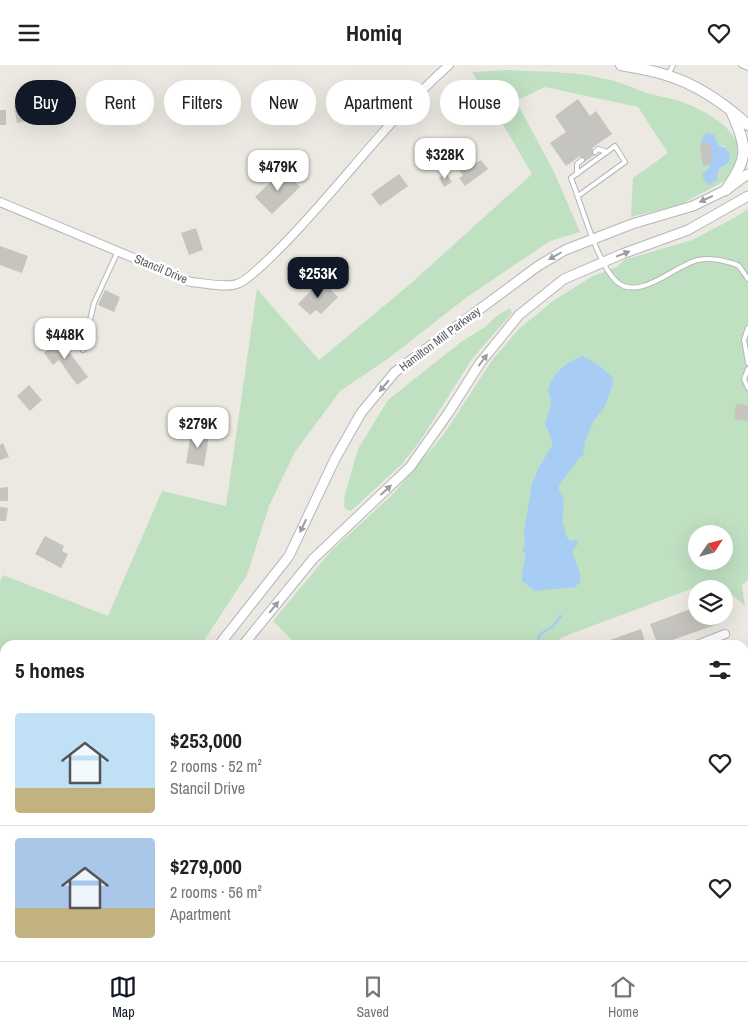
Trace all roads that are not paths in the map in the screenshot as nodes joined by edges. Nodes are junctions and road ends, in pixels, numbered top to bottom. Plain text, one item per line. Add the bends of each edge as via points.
1 (449, 65) edge
2 (621, 65) edge
3 (673, 65) edge
4 (741, 65) edge
5 (748, 68) edge
6 (668, 75) junction
7 (729, 108) junction
8 (748, 116) edge
9 (748, 125) edge
10 (594, 152) dead end
11 (607, 152) junction
12 (582, 160) dead end
13 (577, 174) junction
14 (748, 174) edge
15 (726, 190) junction
16 (578, 196) junction
17 (748, 197) edge
18 (0, 202) edge
19 (594, 239) junction
20 (118, 251) junction
21 (603, 262) junction
22 (748, 279) edge
23 (748, 328) edge
24 (83, 350) dead end
25 (748, 363) edge
26 (748, 369) edge
27 (748, 388) edge
28 (726, 634) dead end
29 (223, 640) edge
30 (247, 640) edge
31 (710, 640) edge

1 - 20 street, Stancil Drive via 421,90 300,229 237,284 191,282
2 - 6 main road
3 - 6 lane
4 - 5 lane
6 - 7 main road
7 - 8 main road
7 - 9 main road
7 - 15 main road via 742,135 746,153 740,171
10 - 11 lane via 598,149
11 - 13 lane
11 - 16 lane via 615,146 625,162
12 - 13 lane via 577,164
13 - 16 lane via 571,178
14 - 15 street, Hamilton Mill Parkway
15 -> 19 street, Hamilton Mill Parkway via 693,206
16 - 19 lane
21 -> 17 street via 688,230
18 - 20 street, Stancil Drive
19 - 21 lane
19 -> 29 street, Hamilton Mill Parkway via 565,250 538,266 395,372 361,413 335,459 289,556
20 - 24 lane via 94,303
21 - 22 lane via 615,281 631,288 656,282 697,260 718,259 738,265
30 -> 21 street via 313,559 410,467 480,363 519,315 564,279
23 - 25 lane via 744,340
26 - 27 lane via 744,379
28 - 31 street

